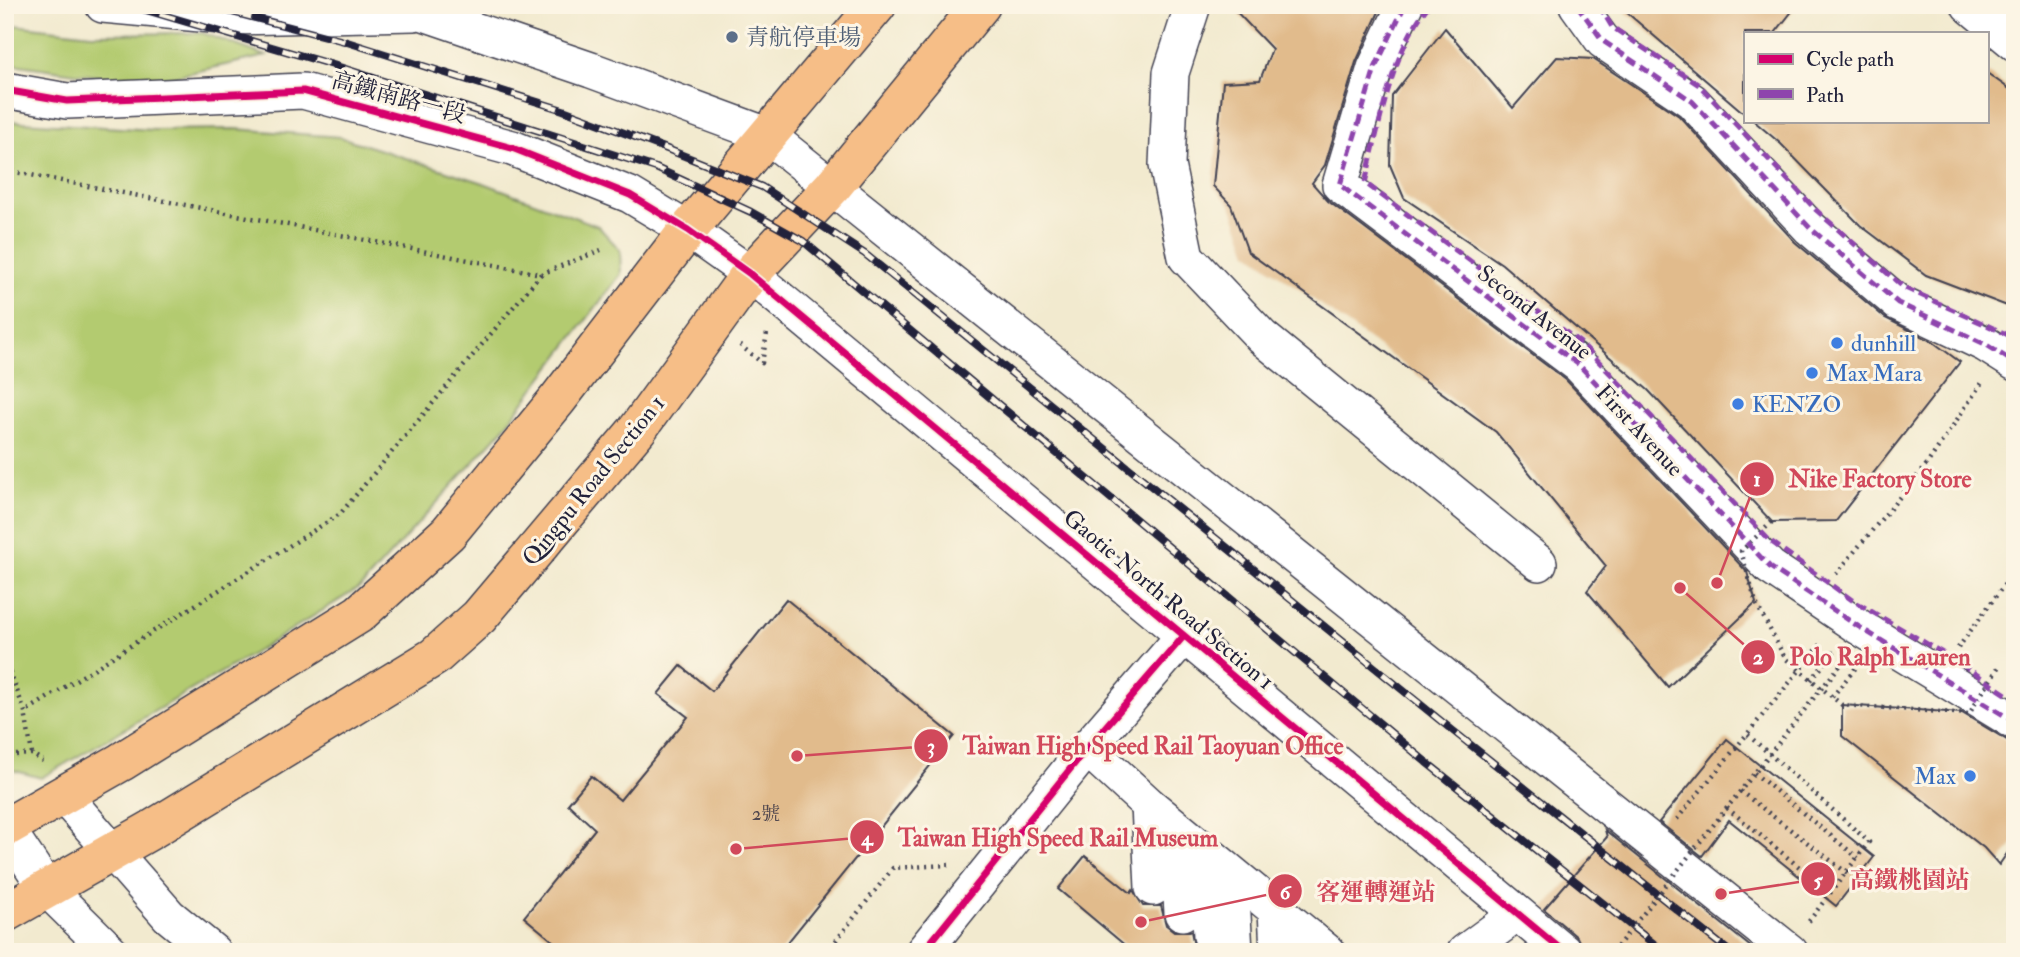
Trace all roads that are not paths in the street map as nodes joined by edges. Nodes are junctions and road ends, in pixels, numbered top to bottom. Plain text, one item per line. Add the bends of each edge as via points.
1 (103, 5) edge
2 (391, 5) edge
3 (877, 5) edge
4 (981, 5) edge
5 (1193, 5) edge
6 (1577, 5) edge
7 (1598, 5) edge
8 (1969, 5) edge
9 (1411, 8) edge
10 (424, 13) junction
11 (2015, 43) edge
12 (5, 90) edge
13 (767, 135) junction
14 (832, 187) junction
15 (688, 230) junction
16 (750, 274) junction
17 (2011, 351) edge
18 (1539, 563) dead end
19 (1852, 616) junction
20 (1183, 636) junction
21 (2015, 700) edge
22 (2015, 722) edge
23 (1087, 748) junction
24 (63, 795) junction
25 (1149, 805) junction
26 (6, 827) edge
27 (1177, 828) junction
28 (113, 853) junction
29 (1153, 888) dead end
30 (47, 889) junction
31 (1182, 912) dead end
32 (5, 913) edge
33 (1517, 914) junction
34 (1281, 921) edge
35 (1798, 939) edge
36 (1223, 944) edge
37 (111, 952) edge
38 (213, 952) edge
39 (923, 952) edge
40 (1256, 952) edge
41 (1465, 952) edge
42 (1564, 952) edge

1 - 10 street via 233,17
2 - 10 street
3 - 13 main road
4 - 14 main road, Qingpu Road Section 1
5 - 18 street via 1171,73 1167,165 1186,257 1262,337
6 - 17 street via 1603,41 1692,101 1810,228 1898,303
7 - 17 street via 1612,27 1699,85 1816,210 1903,287
8 - 11 street
9 - 19 street, Second Avenue via 1413,25 1393,78 1365,183 1582,344 1769,540
9 - 19 street, First Avenue via 1375,68 1340,186 1579,365 1770,567
10 - 13 street
12 - 15 street, 高鐵南路一段 via 67,101 303,91 512,148 643,201
13 - 14 street
13 - 15 main road
14 - 16 main road, Qingpu Road Section 1
14 - 35 street via 1654,844
15 - 16 street, 高鐵南路一段
15 - 24 main road via 448,533 359,614
16 - 20 street, Gaotie North Road Section 1
16 - 28 main road, Qingpu Road Section 1 via 637,430 480,617 433,657
19 - 21 street via 1951,658
19 - 22 street
20 - 23 street
20 - 33 street, Gaotie North Road Section 1
23 - 25 street
23 - 39 street
24 - 26 main road
24 - 28 street
25 - 27 street
25 - 29 street
26 - 30 street
27 - 31 street
27 - 34 street
28 - 30 main road, Qingpu Road Section 1
28 - 38 street via 169,916
30 - 32 main road, Qingpu Road Section 1
30 - 37 street
33 - 41 street
33 - 42 street, Gaotie North Road Section 1
34 - 36 street
34 - 40 street

